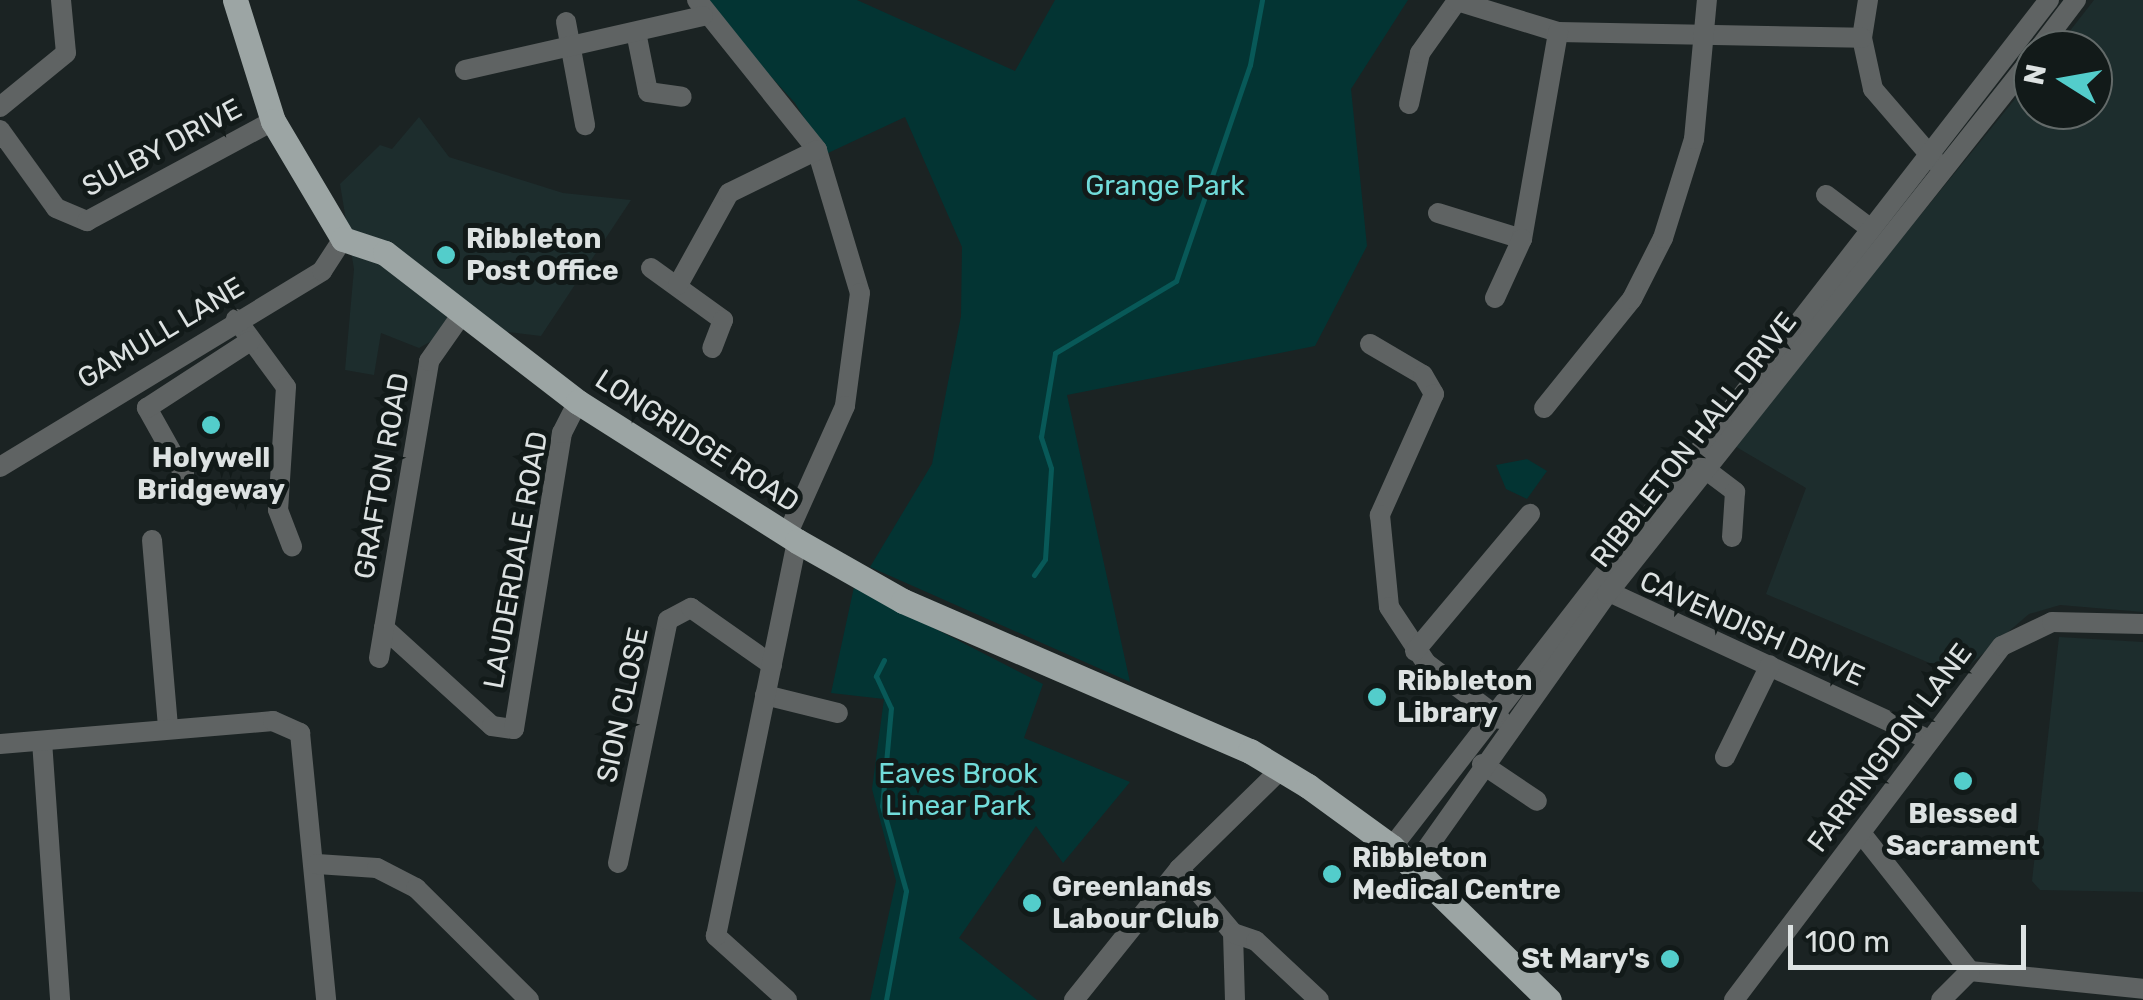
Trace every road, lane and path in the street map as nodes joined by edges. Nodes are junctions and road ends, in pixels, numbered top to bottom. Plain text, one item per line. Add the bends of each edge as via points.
1 (61, 0) edge
2 (235, 0) edge
3 (1707, 0) edge
4 (1868, 0) edge
5 (2049, 0) edge
6 (2076, 0) edge
7 (700, 8) edge
8 (566, 22) dead end
9 (2053, 30) edge
10 (1558, 32) junction
11 (1704, 36) junction
12 (637, 37) junction
13 (1862, 38) junction
14 (571, 49) junction
15 (2008, 51) junction
16 (2013, 52) edge
17 (465, 70) dead end
18 (2013, 79) edge
19 (682, 98) dead end
20 (1409, 104) dead end
21 (0, 107) edge
22 (273, 120) junction
23 (585, 125) dead end
24 (0, 130) edge
25 (817, 150) junction
26 (1936, 162) junction
27 (1826, 195) dead end
28 (1438, 213) dead end
29 (1871, 229) junction
30 (343, 239) junction
31 (1522, 239) junction
32 (651, 268) dead end
33 (678, 285) junction
34 (1494, 298) dead end
35 (462, 314) junction
36 (236, 318) junction
37 (250, 341) junction
38 (1370, 344) dead end
39 (712, 348) dead end
40 (578, 402) junction
41 (1544, 408) dead end
42 (1718, 438) junction
43 (0, 466) edge
44 (1705, 469) junction
45 (184, 474) dead end
46 (1530, 514) dead end
47 (1732, 537) dead end
48 (792, 538) junction
49 (152, 540) dead end
50 (292, 546) dead end
51 (1600, 589) junction
52 (2143, 624) edge
53 (384, 628) junction
54 (1415, 651) junction
55 (379, 658) dead end
56 (772, 665) junction
57 (1770, 665) junction
58 (766, 696) junction
59 (838, 713) dead end
60 (1500, 719) junction
61 (168, 728) junction
62 (1930, 740) junction
63 (42, 741) junction
64 (0, 744) edge
65 (1725, 757) dead end
66 (1482, 764) junction
67 (1280, 770) junction
68 (1537, 802) dead end
69 (1861, 833) junction
70 (1392, 847) junction
71 (618, 863) dead end
72 (317, 864) junction
73 (1178, 868) junction
74 (1412, 868) junction
75 (1233, 934) junction
76 (1970, 971) junction
77 (2143, 989) edge
78 (60, 1000) edge
79 (326, 1000) edge
80 (529, 1000) edge
81 (787, 1000) edge
82 (1074, 1000) edge
83 (1235, 1000) edge
84 (1319, 1000) edge
85 (1548, 1000) edge
86 (1734, 1000) edge
87 (1941, 1000) edge

1 - 21 street via 66,54
2 - 22 main road
3 - 11 street
4 - 13 street
5 - 15 street, RIBBLETON HALL DRIVE
6 - 9 street, RIBBLETON HALL DRIVE
7 - 12 street
7 - 25 street via 790,105
8 - 14 street
10 - 11 street
10 - 20 street via 1457,1 1420,53
10 - 31 street
11 - 13 street
11 - 41 street via 1694,139 1664,238 1632,299
12 - 14 street
12 - 19 street via 648,92
13 - 26 street via 1880,104
14 - 17 street
14 - 23 street
15 - 16 street
15 - 26 street, RIBBLETON HALL DRIVE
18 - 26 street, RIBBLETON HALL DRIVE
22 - 24 street, SULBY DRIVE via 87,221 56,208
22 - 30 main road
25 - 33 street via 728,193
25 - 48 street via 853,256 860,319 844,406
26 - 29 street, RIBBLETON HALL DRIVE
26 - 42 street, RIBBLETON HALL DRIVE
27 - 29 street
28 - 31 street
29 - 42 street, RIBBLETON HALL DRIVE
30 - 35 main road, LONGRIDGE ROAD via 385,253
30 - 36 street, GAMULL LANE via 322,271
31 - 34 street
32 - 33 street
33 - 39 street via 723,320
35 - 40 main road, LONGRIDGE ROAD
35 - 53 street, GRAFTON ROAD via 429,362
36 - 37 street
36 - 43 street, GAMULL LANE
37 - 45 street via 147,408
37 - 50 street via 286,388 278,510
38 - 54 street via 1423,376 1434,394 1392,477 1377,534 1383,591
40 - 48 main road, LONGRIDGE ROAD
40 - 53 street, LAUDERDALE ROAD via 562,433 514,729 492,726
42 - 44 street, RIBBLETON HALL DRIVE
42 - 51 street, RIBBLETON HALL DRIVE
44 - 47 street via 1736,492
44 - 51 street, RIBBLETON HALL DRIVE
46 - 54 street
48 - 56 street
48 - 67 main road, LONGRIDGE ROAD via 903,601
49 - 61 street
51 - 57 street, CAVENDISH DRIVE
51 - 60 street, RIBBLETON HALL DRIVE
52 - 62 street, FARRINGDON LANE via 2088,619 2026,631 1991,656
53 - 55 street, GRAFTON ROAD
54 - 60 street
56 - 58 street
56 - 71 street, SION CLOSE via 691,608 668,620
57 - 62 street, CAVENDISH DRIVE
57 - 65 street
58 - 59 street
58 - 81 street via 716,936
60 - 66 street, RIBBLETON HALL DRIVE
60 - 70 street, RIBBLETON HALL DRIVE
61 - 63 street
61 - 72 street via 272,721 300,732
62 - 69 street, FARRINGDON LANE
63 - 64 street
63 - 78 street
66 - 68 street
66 - 74 street, RIBBLETON HALL DRIVE
67 - 70 main road, LONGRIDGE ROAD
67 - 73 street
69 - 76 street
69 - 86 street, FARRINGDON LANE
70 - 74 main road, LONGRIDGE ROAD
72 - 79 street
72 - 80 street via 365,865 416,888
73 - 75 street
73 - 82 street
74 - 85 main road, LONGRIDGE ROAD
75 - 83 street
75 - 84 street via 1256,941
76 - 77 street
76 - 87 street

